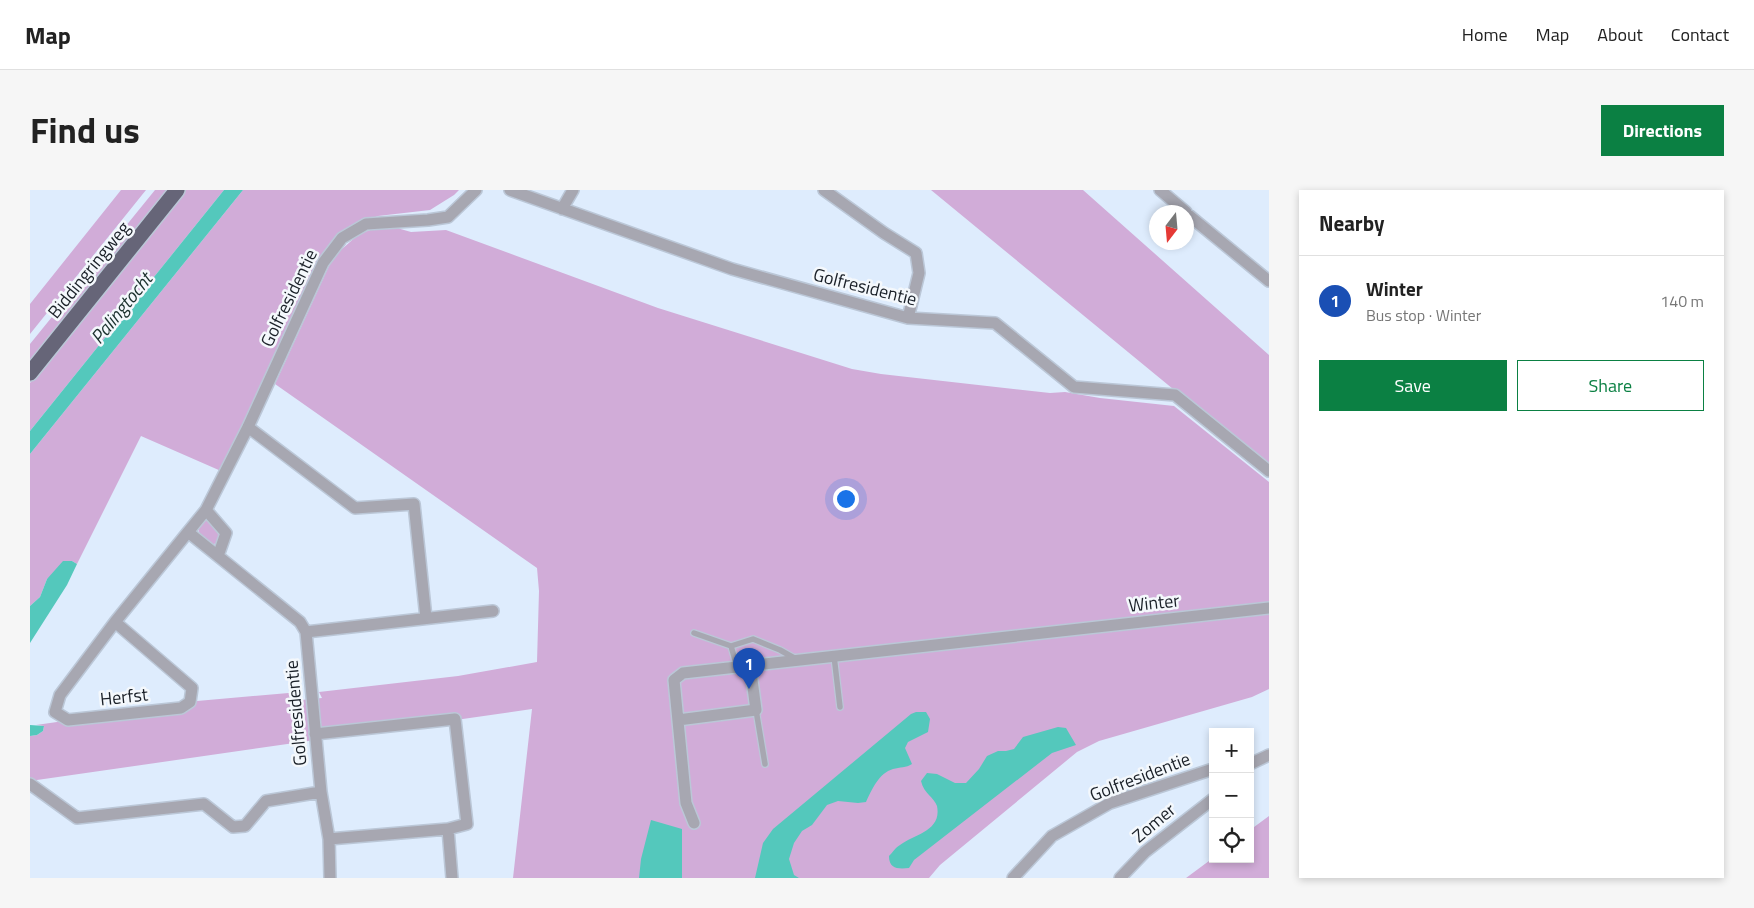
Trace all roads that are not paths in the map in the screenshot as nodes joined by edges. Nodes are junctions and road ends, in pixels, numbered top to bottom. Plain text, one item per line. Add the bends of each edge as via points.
1 (177, 190) edge
2 (476, 190) edge
3 (510, 190) edge
4 (573, 190) edge
5 (824, 190) edge
6 (1160, 190) edge
7 (1177, 205) edge
8 (562, 209) junction
9 (1194, 220) edge
10 (1269, 281) edge
11 (908, 318) junction
12 (30, 373) edge
13 (248, 427) junction
14 (1269, 471) edge
15 (206, 510) junction
16 (188, 532) junction
17 (218, 556) junction
18 (1269, 608) edge
19 (493, 611) dead end
20 (426, 618) junction
21 (116, 622) junction
22 (306, 632) junction
23 (694, 633) dead end
24 (731, 646) junction
25 (834, 656) junction
26 (798, 660) junction
27 (750, 665) junction
28 (737, 666) junction
29 (840, 707) dead end
30 (756, 710) junction
31 (678, 720) junction
32 (315, 734) junction
33 (1269, 755) edge
34 (1254, 762) edge
35 (764, 764) dead end
36 (1209, 769) edge
37 (30, 784) edge
38 (320, 792) junction
39 (1209, 802) edge
40 (694, 823) dead end
41 (448, 830) junction
42 (329, 839) junction
43 (330, 878) edge
44 (452, 878) edge
45 (1013, 878) edge
46 (1120, 878) edge

1 - 12 highway, Biddingringweg
2 - 13 street, Golfresidentie via 448,217 366,224 342,238 323,263
3 - 8 street, Golfresidentie
4 - 8 street
5 - 11 street via 916,253 919,273
6 - 7 street
8 - 11 street, Golfresidentie via 732,270
9 - 10 street
11 - 14 street, Golfresidentie via 995,323 1074,387 1175,395
13 - 15 street, Golfresidentie
13 - 20 street via 355,508 414,504
15 - 16 street, Golfresidentie
15 - 17 street via 226,533
16 - 17 street
16 - 21 street, Herfst
17 - 22 street via 300,622
18 - 25 street, Winter
19 - 20 street
20 - 22 street
21 - 21 street, Herfst via 192,688 190,702 181,708 68,720 55,712 60,695
22 - 32 street, Golfresidentie
23 - 24 lane
24 - 26 lane via 753,639
24 - 28 lane
25 - 26 street, Winter
25 - 29 lane
26 - 27 street, Winter
27 - 28 street, Winter
27 - 30 street
28 - 31 street, Winter via 684,673 674,680
30 - 31 street
30 - 35 lane
31 - 40 street, Winter via 686,803
32 - 38 street, Golfresidentie
32 - 41 street via 455,718 468,824
33 - 34 street
36 - 45 street, Golfresidentie via 1110,803 1052,836
37 - 38 street via 77,818 204,804 233,827 245,826 266,801
38 - 42 street, Golfresidentie
39 - 46 street, Zomer via 1145,852
41 - 42 street
41 - 44 street
42 - 43 street, Golfresidentie

